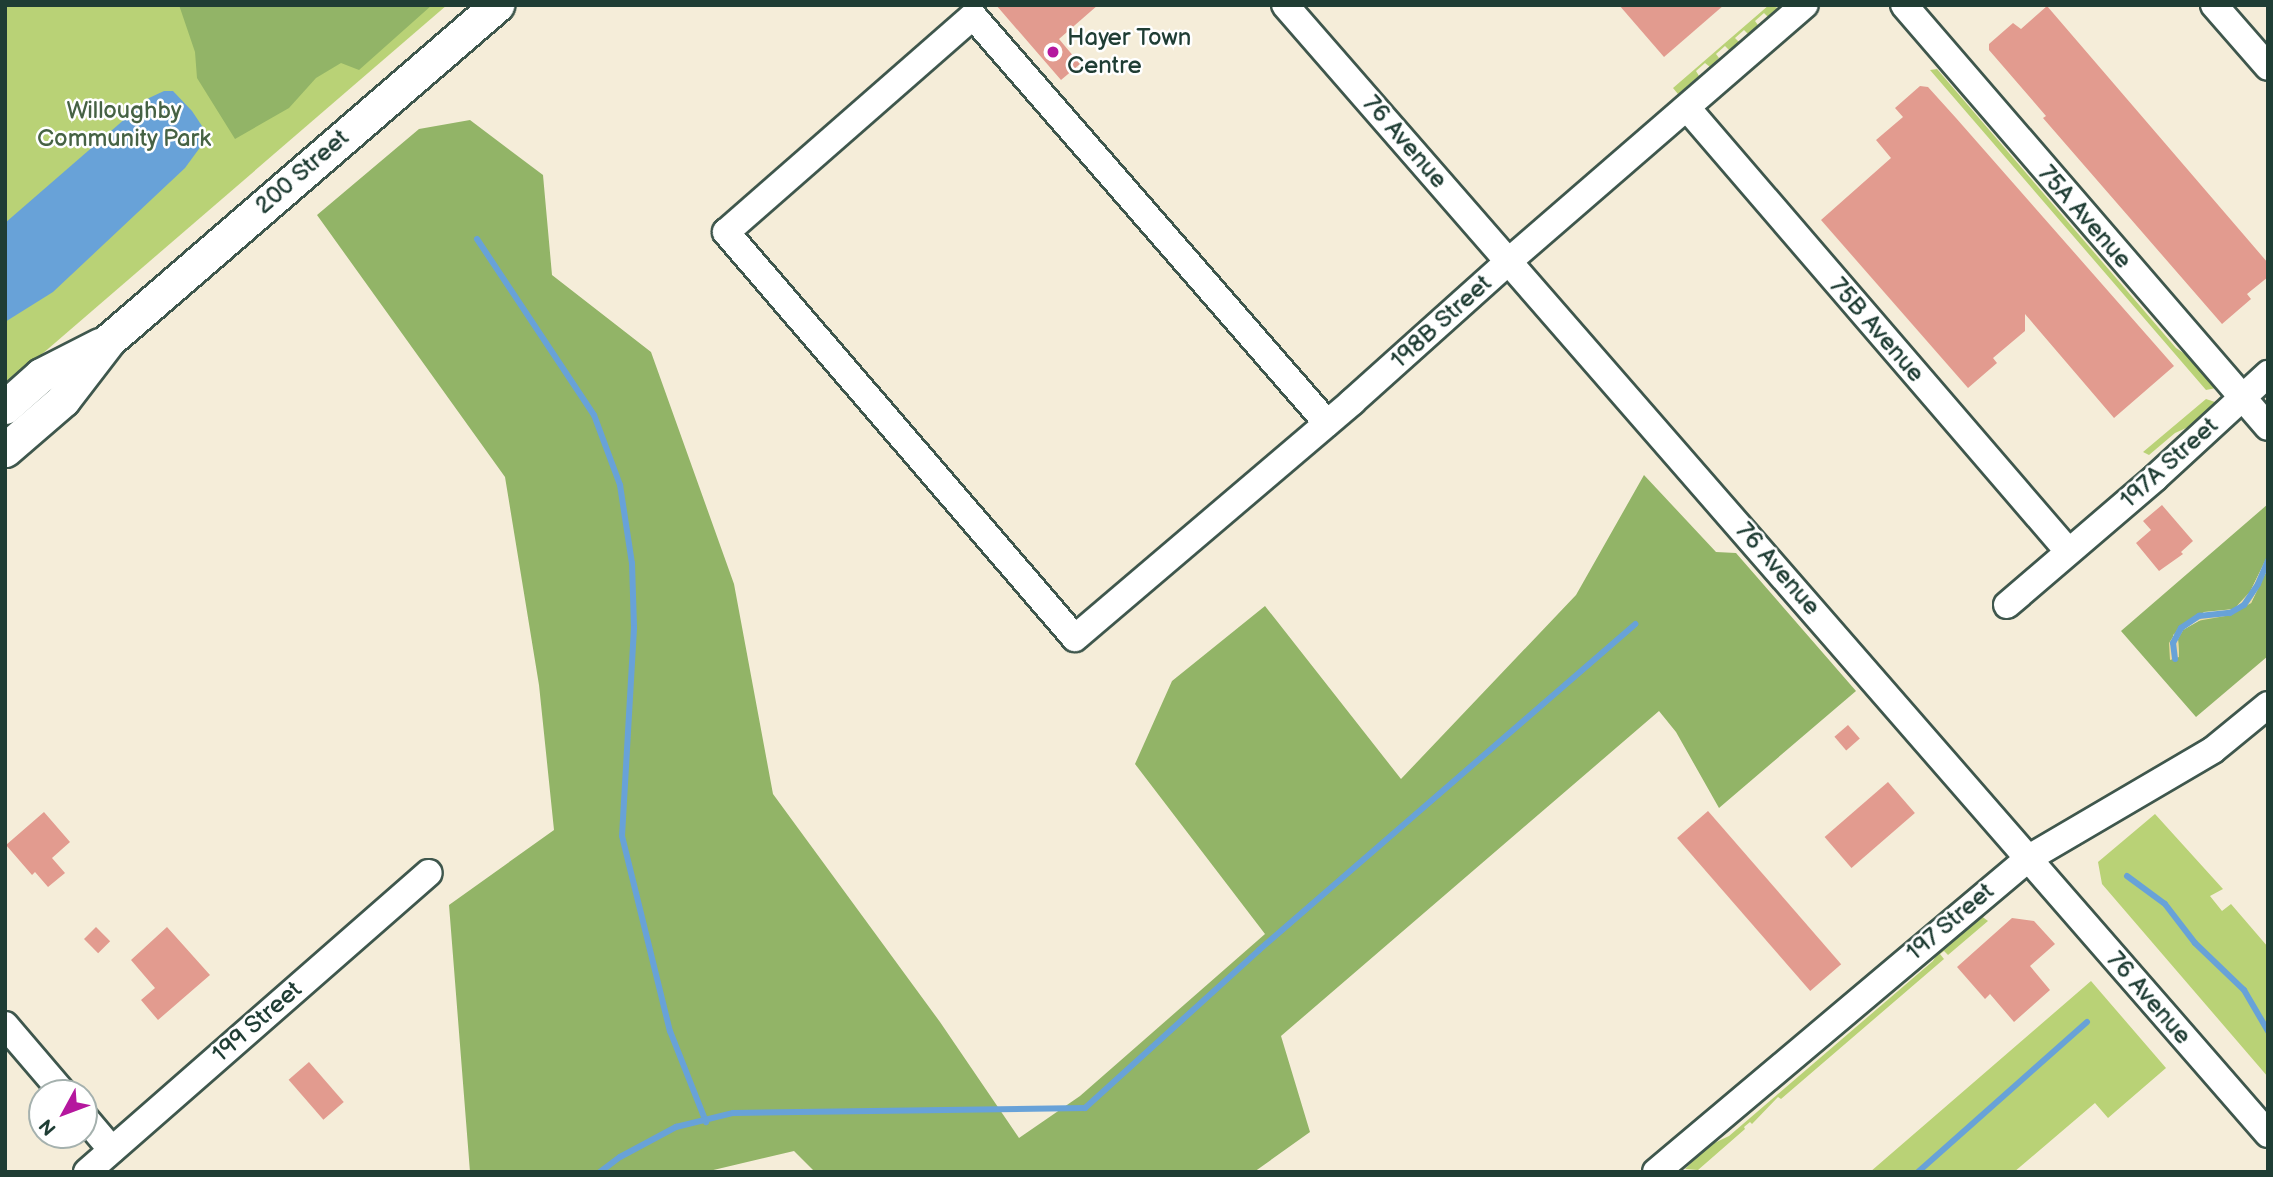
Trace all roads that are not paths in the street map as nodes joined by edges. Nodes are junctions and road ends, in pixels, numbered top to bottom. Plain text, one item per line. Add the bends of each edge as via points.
1 (496, 5) edge
2 (1285, 5) edge
3 (1805, 5) edge
4 (1904, 5) edge
5 (2214, 5) edge
6 (2268, 67) edge
7 (1688, 108) junction
8 (1509, 261) junction
9 (109, 340) junction
10 (2268, 374) edge
11 (2242, 397) junction
12 (5, 407) edge
13 (1327, 423) junction
14 (2268, 427) edge
15 (5, 450) edge
16 (2068, 551) junction
17 (2007, 605) dead end
18 (2268, 705) edge
19 (2029, 858) junction
20 (428, 873) dead end
21 (5, 1025) edge
22 (51, 1079) edge
23 (98, 1134) edge
24 (2268, 1134) edge
25 (112, 1150) junction
26 (87, 1172) edge
27 (1657, 1172) edge

1 - 9 main road, 200 Street
2 - 8 street, 76 Avenue
3 - 7 street, 198B Street
4 - 11 street, 75A Avenue
5 - 6 street
7 - 8 street, 198B Street
7 - 16 street, 75B Avenue
8 - 13 street, 198B Street
8 - 19 street, 76 Avenue
9 - 12 main road, 200 Street via 41,375
9 - 15 main road, 200 Street via 63,400
10 - 11 street, 197A Street
11 - 14 street, 75A Avenue
11 - 16 street, 197A Street
13 - 13 street, 198B Street via 1075,638 726,232 973,16
16 - 17 street, 197A Street
18 - 19 street, 197 Street via 2213,750
19 - 24 street, 76 Avenue
19 - 27 street, 197 Street
20 - 25 street, 199 Street
21 - 22 street
23 - 25 street
25 - 26 street, 199 Street

